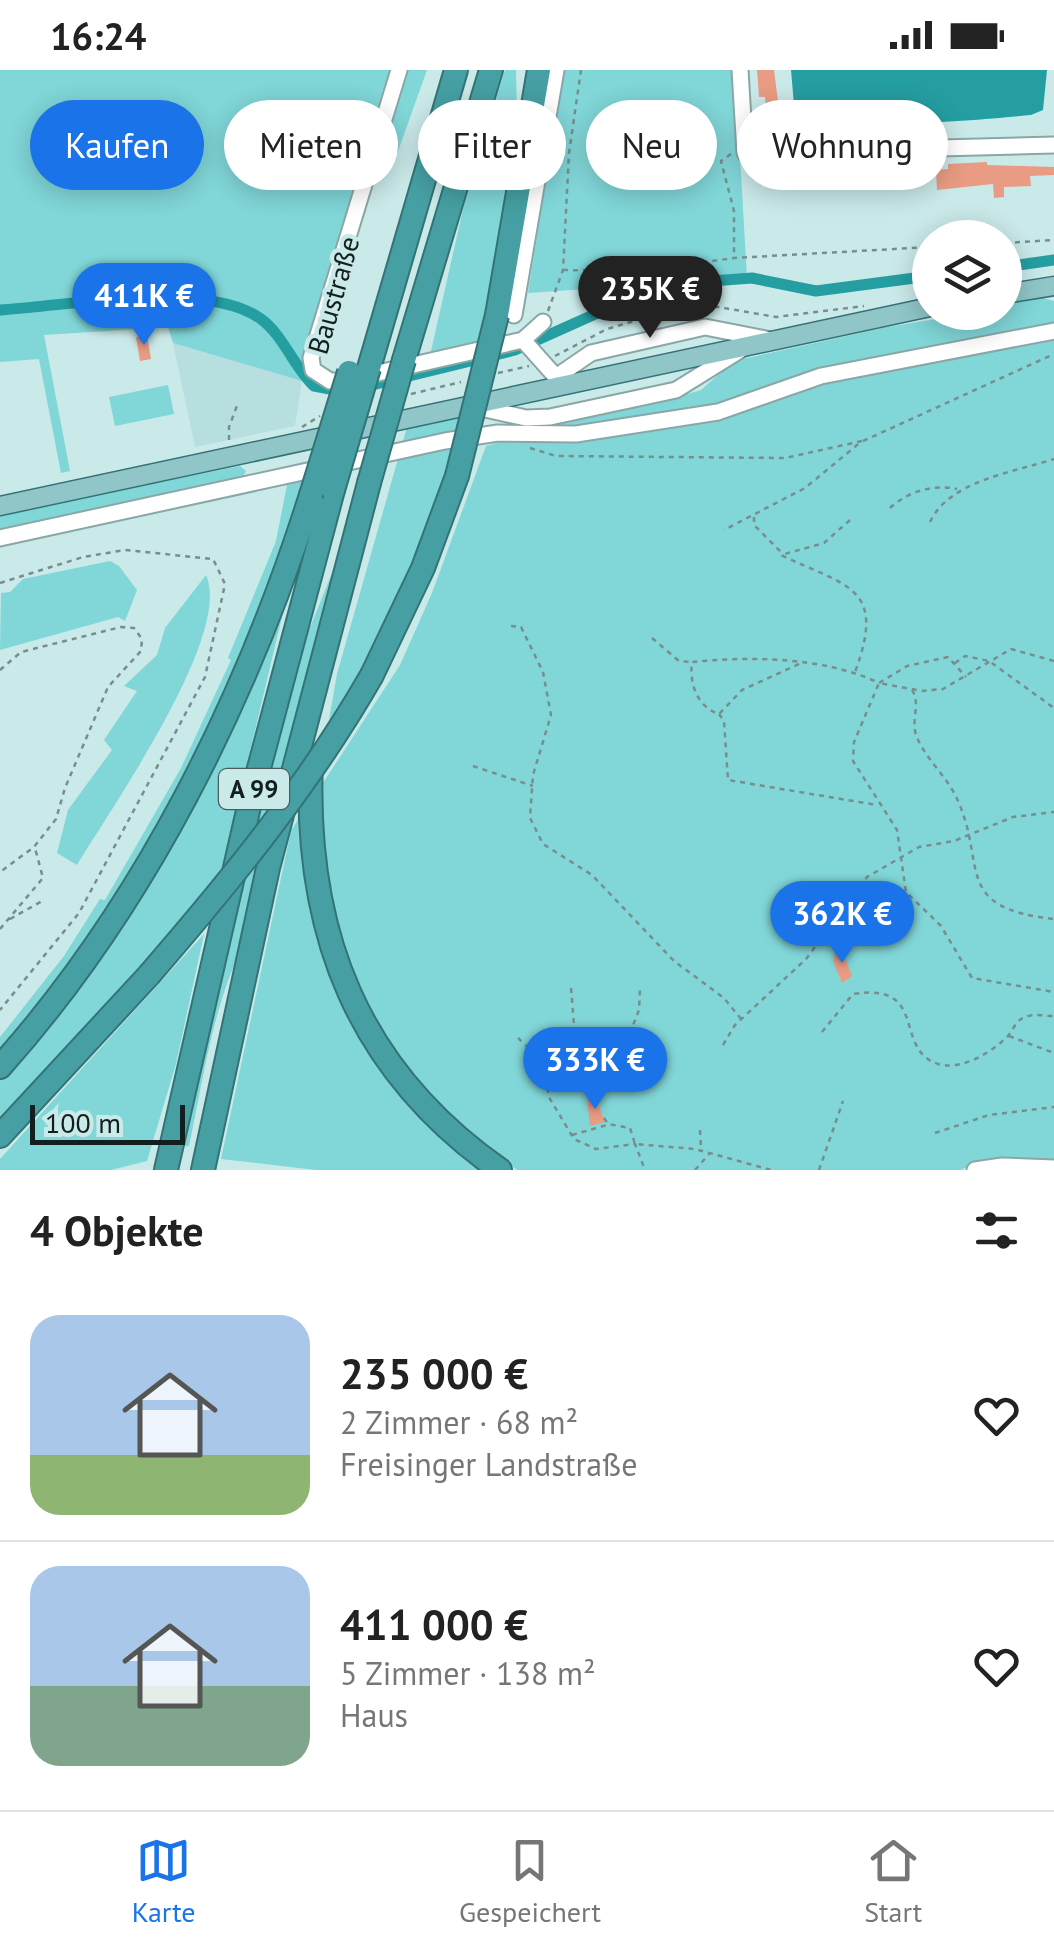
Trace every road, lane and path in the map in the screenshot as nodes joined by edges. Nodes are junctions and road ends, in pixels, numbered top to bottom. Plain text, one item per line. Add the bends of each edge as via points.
1 (400, 70) edge
2 (456, 70) edge
3 (491, 70) edge
4 (539, 70) edge
5 (556, 70) edge
6 (581, 70) edge
7 (740, 70) edge
8 (742, 100) edge
9 (1054, 145) edge
10 (948, 147) edge
11 (737, 153) edge
12 (1054, 240) edge
13 (1022, 242) edge
14 (912, 248) edge
15 (734, 258) junction
16 (563, 270) junction
17 (1054, 286) edge
18 (1022, 291) edge
19 (912, 311) edge
20 (505, 315) junction
21 (543, 322) joint
22 (1054, 331) edge
23 (524, 341) junction
24 (762, 342) junction
25 (1054, 354) edge
26 (556, 381) junction
27 (238, 403) dead end
28 (467, 405) junction
29 (521, 434) junction
30 (229, 440) dead end
31 (862, 441) junction
32 (1054, 459) edge
33 (962, 490) junction
34 (322, 493) junction
35 (0, 506) edge
36 (890, 508) dead end
37 (754, 514) junction
38 (850, 520) dead end
39 (930, 522) dead end
40 (724, 530) dead end
41 (0, 538) edge
42 (782, 553) junction
43 (0, 582) edge
44 (332, 622) junction
45 (511, 626) dead end
46 (652, 638) dead end
47 (989, 660) junction
48 (1054, 661) edge
49 (692, 662) junction
50 (955, 662) junction
51 (800, 664) junction
52 (0, 670) edge
53 (855, 674) junction
54 (967, 678) junction
55 (879, 682) junction
56 (912, 689) junction
57 (1054, 708) edge
58 (719, 714) junction
59 (473, 766) dead end
60 (532, 786) junction
61 (879, 805) junction
62 (1054, 812) edge
63 (968, 835) junction
64 (34, 846) junction
65 (902, 856) junction
66 (0, 872) edge
67 (44, 900) dead end
68 (1054, 919) edge
69 (8, 920) junction
70 (0, 930) edge
71 (571, 988) dead end
72 (640, 989) dead end
73 (1054, 992) edge
74 (0, 1010) edge
75 (1054, 1016) edge
76 (742, 1019) junction
77 (574, 1025) dead end
78 (822, 1032) dead end
79 (1008, 1035) junction
80 (518, 1038) dead end
81 (626, 1043) dead end
82 (723, 1045) dead end
83 (1054, 1053) edge
84 (0, 1067) edge
85 (843, 1101) dead end
86 (1054, 1107) edge
87 (604, 1118) dead end
88 (608, 1124) junction
89 (700, 1130) dead end
90 (935, 1133) dead end
91 (0, 1136) edge
92 (571, 1136) junction
93 (635, 1144) junction
94 (700, 1150) junction
95 (710, 1153) junction
96 (1054, 1168) edge
97 (166, 1170) edge
98 (204, 1170) edge
99 (500, 1170) edge
100 (645, 1170) edge
101 (695, 1170) edge
102 (771, 1170) edge
103 (819, 1170) edge
104 (975, 1170) edge

1 - 23 street, Baustraße via 311,358 313,370 343,381
2 - 34 highway, bridge
3 - 44 highway, A 99, bridge
4 - 20 highway
5 - 20 street
6 - 16 path
7 - 8 street
9 - 10 street
11 - 15 path via 720,161 734,212
12 - 13 path
14 - 15 path
15 - 16 path via 640,270
16 - 21 path
17 - 18 main road
19 - 24 main road
20 - 91 highway, bridge via 423,568 321,761 149,975
21 - 23 street, Baustraße
22 - 29 street via 821,376 718,412 576,434
23 - 26 street
24 - 26 main road
24 - 26 street via 704,327 591,353
24 - 28 street via 676,390 586,410 526,418
25 - 31 path
26 - 28 main road
27 - 30 path
28 - 35 main road
29 - 31 path via 530,448 556,456 785,458
29 - 41 street via 445,441
31 - 37 path via 805,488
32 - 33 path
33 - 36 path via 938,485
33 - 39 path via 942,501
34 - 84 highway via 219,729 143,872 54,1002
34 - 97 highway, A 99
37 - 40 path
37 - 42 path via 754,524
38 - 42 path via 820,545
42 - 53 path via 845,585 863,603 869,628
43 - 74 path via 126,550 212,559 225,584 205,677 79,912
44 - 98 highway, A 99 via 268,868
44 - 99 highway via 335,644 311,755 310,808 328,938 356,1007 400,1078 442,1124
45 - 60 path via 521,627 543,672 551,716
46 - 49 path via 679,661
47 - 48 path via 1011,649
47 - 50 path via 965,656
47 - 54 path
47 - 57 path
49 - 51 path
49 - 58 path via 698,696
50 - 54 path
50 - 55 path via 948,657 907,666
51 - 53 path
51 - 58 path via 746,688
52 - 64 path via 21,652 121,627 134,628 142,639 141,651 108,687 56,819
53 - 55 path
54 - 56 path via 943,688
55 - 56 path
55 - 61 path via 853,760
56 - 63 path via 915,732 954,792
58 - 61 path via 728,780
59 - 60 path
60 - 76 path via 530,818 543,844 592,875 674,961
61 - 65 path via 898,830
62 - 63 path via 1012,817
63 - 65 path
63 - 68 path via 972,870 988,894 1017,914
64 - 66 path
64 - 69 path via 43,878
65 - 73 path via 906,892 941,926 972,978
65 - 76 path via 854,889 814,950
67 - 69 path
69 - 70 path
71 - 77 path
72 - 81 path
75 - 79 path via 1023,1018
76 - 82 path
78 - 79 path via 854,994 886,992 901,1003 922,1052 940,1064 972,1060
79 - 83 path
80 - 92 path via 539,1058 550,1099
85 - 103 path
86 - 90 path via 989,1114
87 - 88 path
88 - 92 path
88 - 93 path via 630,1128
89 - 94 path
92 - 93 path via 596,1149
93 - 94 path
93 - 100 path
94 - 95 path
95 - 101 path
95 - 102 path
96 - 104 street

